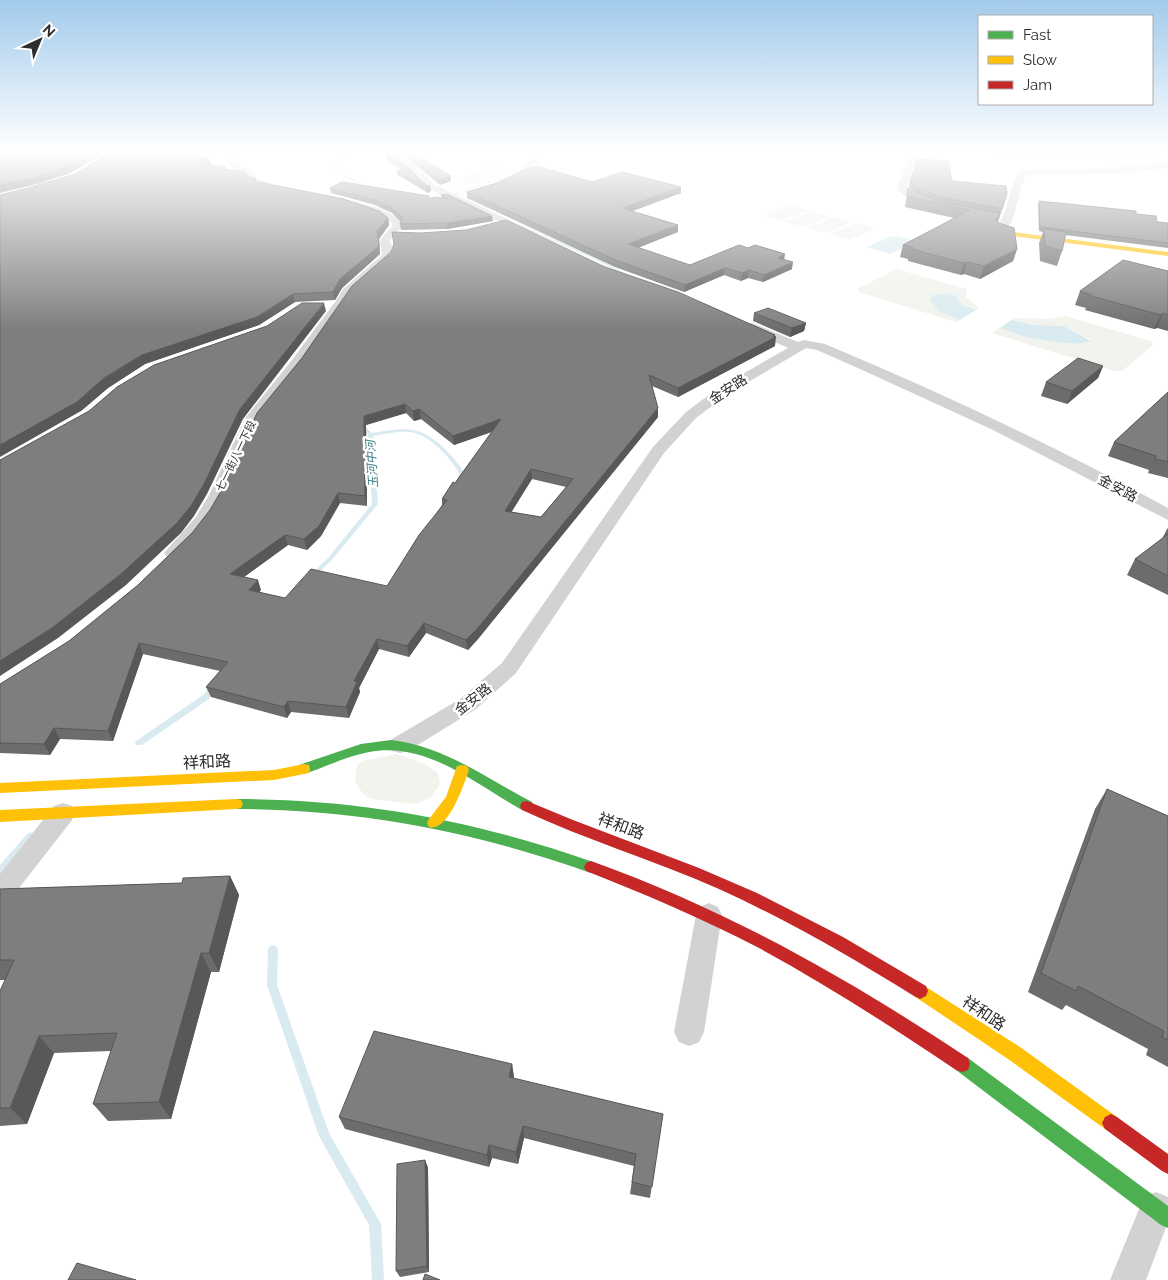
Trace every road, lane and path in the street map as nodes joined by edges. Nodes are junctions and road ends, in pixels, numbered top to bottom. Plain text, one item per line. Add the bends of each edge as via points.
1 (376, 211) edge
2 (482, 211) edge
3 (1006, 211) edge
4 (508, 223) junction
5 (1001, 223) joint
6 (489, 228) edge
7 (388, 235) junction
8 (405, 236) edge
9 (539, 236) edge
10 (1168, 254) edge
11 (339, 305) junction
12 (320, 306) edge
13 (745, 324) edge
14 (798, 347) junction
15 (1168, 515) edge
16 (165, 562) edge
17 (400, 745) junction
18 (334, 759) junction
19 (462, 770) junction
20 (325, 774) dead end
21 (0, 788) edge
22 (323, 792) dead end
23 (334, 808) junction
24 (63, 813) junction
25 (0, 816) edge
26 (434, 823) junction
27 (0, 893) edge
28 (709, 915) junction
29 (689, 1032) dead end
30 (1168, 1165) edge
31 (1162, 1213) edge
32 (1128, 1280) edge

1 - 7 street, 七一街八一下段 via 396,221 396,227
2 - 4 street
3 - 5 street
4 - 6 street
4 - 9 street
5 - 10 main road via 1013,234
7 - 8 street
7 - 11 street, 七一街八一下段 via 385,240 387,256 347,291
11 - 12 street
11 - 16 street, 七一街八一下段 via 251,420 203,519
13 - 14 street
14 - 15 street, 金安路 via 804,344 820,347 946,401 1067,460
14 - 17 street, 金安路 via 723,391 679,426 658,450 509,668 468,704
17 - 18 main road, 祥和路 via 382,744 351,751
17 - 19 main road, 祥和路 via 430,752
18 - 20 main road
18 - 21 main road, 祥和路 via 307,769 274,775
19 - 26 main road via 455,796
19 - 30 main road, 祥和路 via 526,806 677,864 742,893 858,954 981,1031
22 - 23 main road
23 - 24 main road via 265,803
23 - 26 main road
24 - 25 main road
24 - 27 street
26 - 28 main road via 566,857
28 - 29 street
28 - 31 main road via 784,953 900,1022 1028,1111
31 - 32 street

